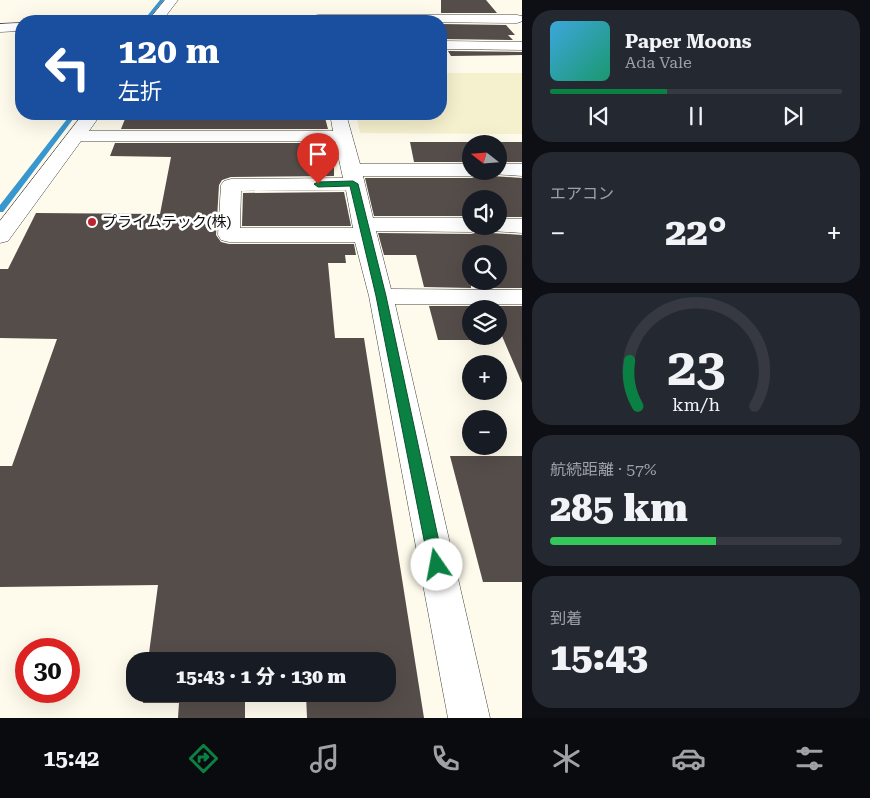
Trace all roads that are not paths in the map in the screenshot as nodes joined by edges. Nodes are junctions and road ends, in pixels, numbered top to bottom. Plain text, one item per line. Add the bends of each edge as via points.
1 (172, 0) edge
2 (160, 15) edge
3 (447, 18) edge
4 (517, 19) dead end
5 (0, 28) edge
6 (15, 28) edge
7 (447, 45) edge
8 (522, 46) edge
9 (88, 120) edge
10 (340, 125) edge
11 (76, 136) junction
12 (508, 170) edge
13 (522, 170) edge
14 (462, 171) edge
15 (352, 177) junction
16 (462, 225) edge
17 (507, 226) edge
18 (522, 226) edge
19 (365, 230) junction
20 (0, 236) edge
21 (381, 296) junction
22 (522, 296) edge
23 (469, 718) edge

1 - 2 street
3 - 4 street
5 - 6 street
7 - 8 street
9 - 11 street
10 - 11 street
10 - 15 street
11 - 20 street
12 - 13 street
14 - 15 street
15 - 19 street
15 - 19 street via 231,185 229,235
16 - 19 street
17 - 18 street
19 - 21 street
21 - 22 street
21 - 23 street

